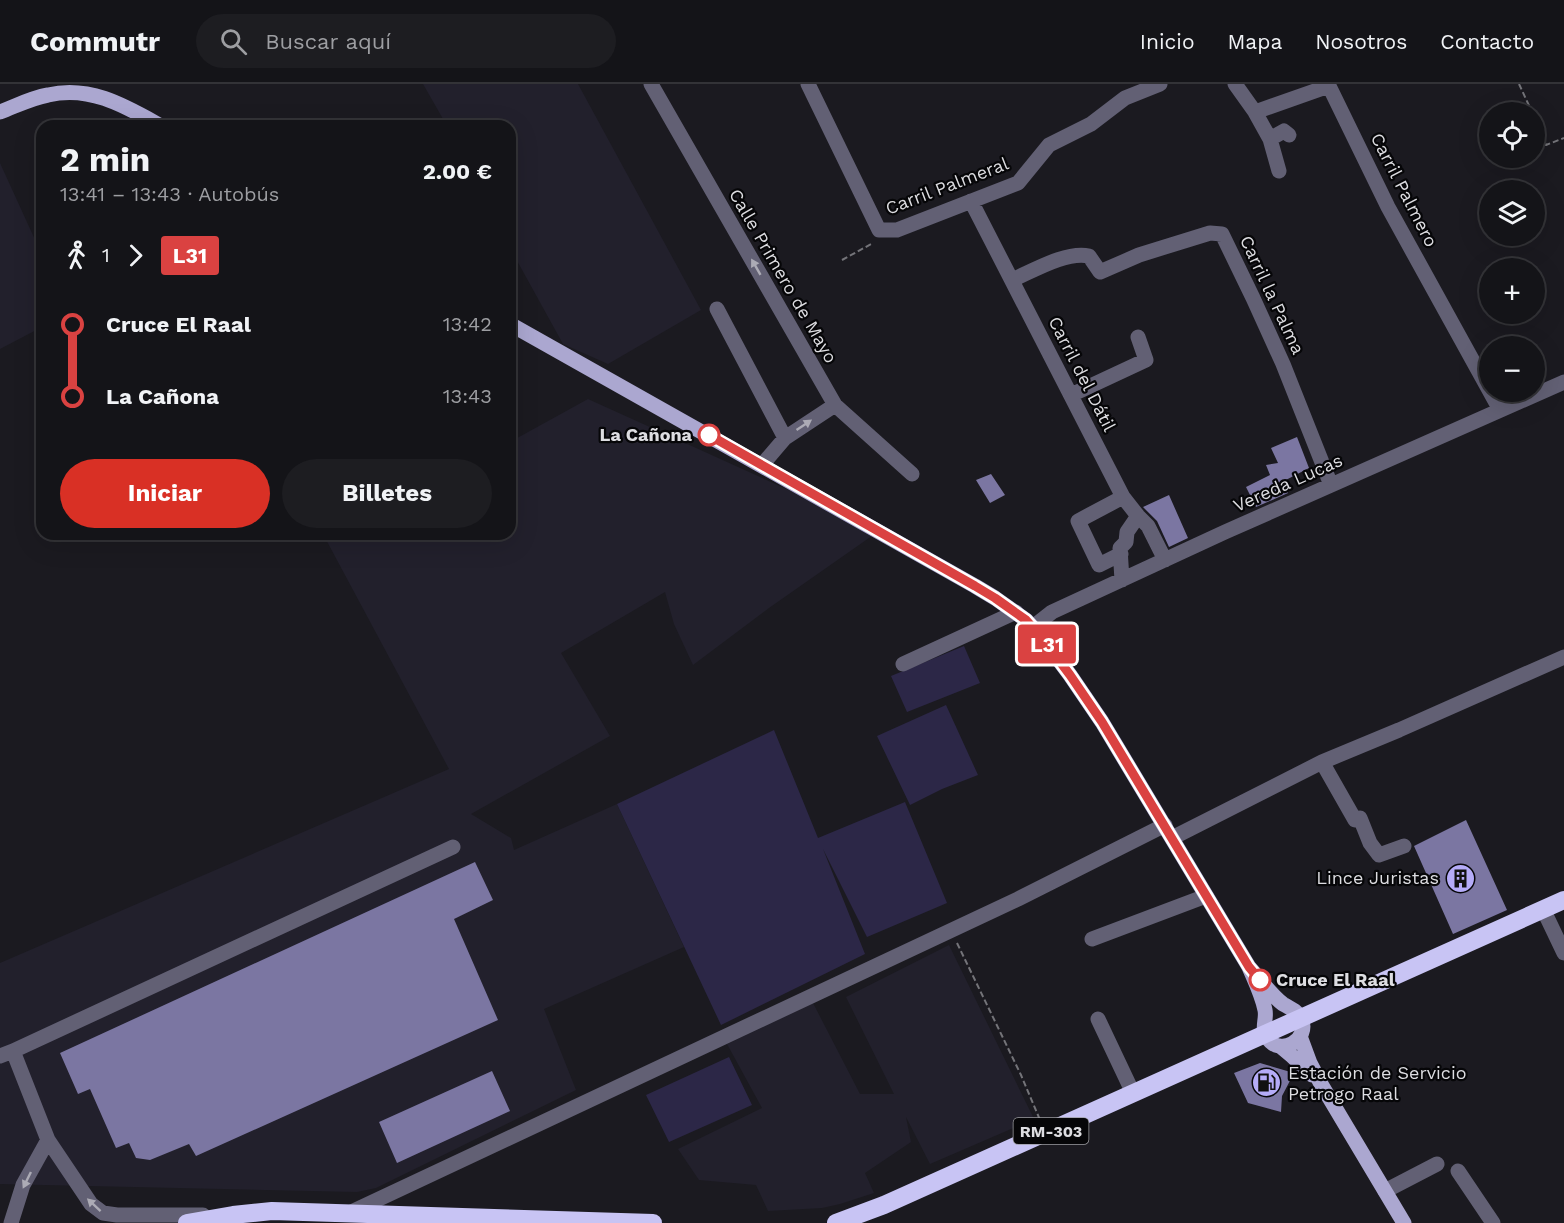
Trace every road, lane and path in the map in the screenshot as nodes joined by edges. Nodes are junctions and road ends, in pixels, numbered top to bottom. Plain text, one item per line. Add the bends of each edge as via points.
1 (58, 84) edge
2 (651, 84) edge
3 (808, 84) edge
4 (1160, 84) edge
5 (1235, 84) edge
6 (1519, 84) edge
7 (47, 95) junction
8 (1527, 102) edge
9 (0, 112) edge
10 (1255, 112) junction
11 (150, 120) edge
12 (1289, 135) dead end
13 (1564, 138) edge
14 (1270, 139) junction
15 (1545, 143) edge
16 (1279, 171) dead end
17 (971, 201) junction
18 (897, 230) junction
19 (842, 260) dead end
20 (1012, 280) junction
21 (717, 309) dead end
22 (516, 327) edge
23 (1138, 337) dead end
24 (1564, 382) edge
25 (1071, 395) junction
26 (835, 405) junction
27 (1500, 410) junction
28 (785, 438) junction
29 (762, 465) junction
30 (912, 474) dead end
31 (1331, 485) junction
32 (1123, 497) junction
33 (1137, 516) junction
34 (1120, 554) junction
35 (1165, 560) junction
36 (1122, 580) junction
37 (1016, 612) junction
38 (1033, 627) junction
39 (1564, 657) edge
40 (903, 664) dead end
41 (1322, 762) junction
42 (1169, 832) junction
43 (1404, 846) dead end
44 (453, 847) dead end
45 (1206, 896) junction
46 (1564, 900) edge
47 (1543, 909) junction
48 (952, 930) junction
49 (1092, 939) dead end
50 (1564, 953) edge
51 (1249, 967) junction
52 (1296, 1013) junction
53 (1098, 1019) dead end
54 (1265, 1025) junction
55 (1300, 1036) junction
56 (1280, 1046) junction
57 (7, 1054) edge
58 (1321, 1084) junction
59 (1133, 1093) junction
60 (1046, 1133) junction
61 (48, 1140) junction
62 (1437, 1164) dead end
63 (1458, 1171) dead end
64 (1385, 1191) junction
65 (347, 1214) junction
66 (233, 1215) junction
67 (10, 1221) edge
68 (187, 1223) edge
69 (653, 1223) edge
70 (836, 1223) edge
71 (1404, 1223) edge
72 (1493, 1223) edge

1 - 7 street
26 -> 2 street, Calle Primero de Mayo
3 - 18 street, Carril Palmeral via 879,230
4 - 17 street, Carril Palmeral via 1125,98 1049,145 1018,183
5 - 10 street
6 - 8 path
7 - 9 main road
7 - 11 main road via 94,94
10 - 14 street
10 - 27 street, Carril Palmero via 1329,86 1389,207
12 - 14 street via 1284,131
13 - 15 path
14 - 16 street
17 - 18 street, Carril Palmeral
17 - 20 street, Carril del Dátil
18 - 19 path
20 - 25 street, Carril del Dátil
20 - 31 street, Carril la Palma via 1066,257 1082,255 1089,256 1100,272 1139,255 1210,233 1222,234 1283,364
21 - 28 street
22 - 29 main road
23 - 25 street via 1146,360
24 - 27 street, Vereda Lucas
25 - 32 street, Carril del Dátil
28 -> 26 street
26 - 30 street, Calle Primero de Mayo
27 - 31 street, Vereda Lucas
28 - 29 street
29 - 37 main road
31 - 35 street, Vereda Lucas
32 - 33 street, Carril del Dátil
32 - 34 street via 1078,521 1099,565
33 - 34 street
33 - 35 street, Carril del Dátil via 1148,526
34 - 36 street
35 - 36 street, Vereda Lucas
36 - 38 street, Vereda Lucas via 1052,612
37 - 38 main road
37 - 40 street
38 - 42 main road via 1096,712
39 - 41 street
41 - 42 street
41 - 43 street via 1355,820 1360,818 1379,855
42 - 45 main road
42 - 48 street
44 - 57 street
45 - 49 street
45 - 51 main road
46 - 47 highway, RM-303
47 - 50 street
47 - 52 highway, RM-303
48 - 60 path
48 - 65 street
51 - 52 main road via 1274,996
51 - 54 main road via 1261,997
52 - 54 highway, RM-303
52 - 55 main road via 1303,1027
53 - 59 street
54 - 56 main road via 1274,1044
54 - 59 highway, RM-303
55 - 56 main road via 1292,1045
55 - 58 main road
56 - 58 main road
57 - 61 street
58 - 64 main road
59 - 60 highway, RM-303
60 - 70 highway, RM-303
66 -> 61 street via 103,1213 91,1204
61 -> 67 street
62 - 64 street
63 - 72 street
64 - 71 main road
65 - 66 highway via 272,1211
65 - 69 highway
66 - 68 highway

